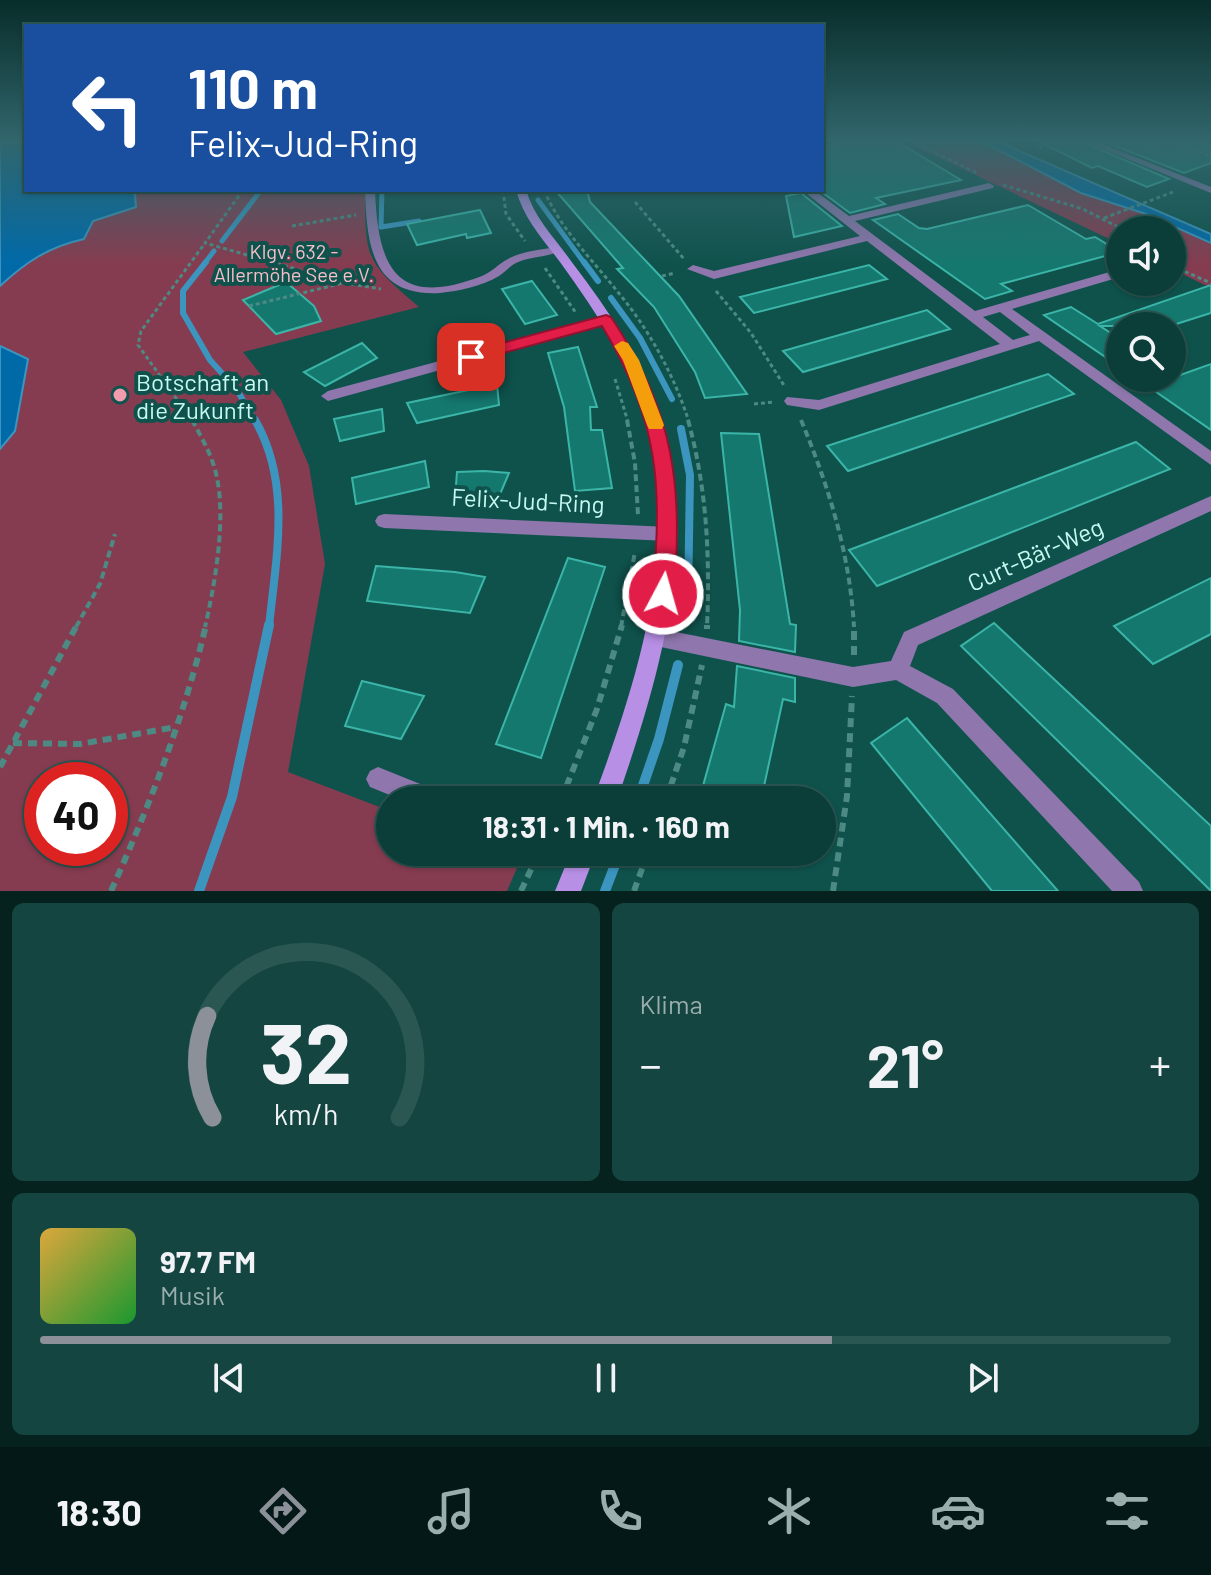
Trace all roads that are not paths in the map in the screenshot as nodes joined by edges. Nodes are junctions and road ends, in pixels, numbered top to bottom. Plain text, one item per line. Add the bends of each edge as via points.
1 (1190, 182) edge
2 (1211, 182) edge
3 (992, 183) road end
4 (1201, 186) junction
5 (1211, 190) edge
6 (370, 192) edge
7 (522, 192) edge
8 (810, 192) edge
9 (847, 220) junction
10 (869, 237) junction
11 (556, 250) junction
12 (693, 269) road end
13 (1106, 277) edge
14 (1003, 308) junction
15 (973, 316) junction
16 (606, 320) junction
17 (1041, 336) junction
18 (1011, 345) junction
19 (328, 396) dead end
20 (792, 401) road end
21 (1207, 451) edge
22 (1211, 503) edge
23 (384, 521) dead end
24 (669, 534) junction
25 (656, 637) junction
26 (898, 670) junction
27 (378, 779) dead end
28 (396, 786) edge
29 (610, 786) edge
30 (575, 866) edge
31 (568, 891) edge
32 (1130, 891) edge

1 - 4 lane
2 - 4 lane
3 - 9 street
4 - 5 lane
6 - 11 lane via 373,243 387,272 407,289 462,286 495,274 511,261
7 - 11 street via 528,217
8 - 9 street
9 - 10 street
10 - 12 street via 714,275
10 - 15 street
11 - 16 street
13 - 14 street
14 - 15 street
14 - 17 street
15 - 18 street
16 - 19 street
16 - 24 street via 631,360 653,413 666,465
17 - 18 street
17 - 21 street
18 - 20 street via 819,405
22 - 26 street, Curt-Bär-Weg via 911,639
23 - 24 street, Felix-Jud-Ring
24 - 25 street
25 - 26 street via 853,677
25 - 29 street via 636,717
26 - 32 street via 945,696
27 - 28 street
30 - 31 street

